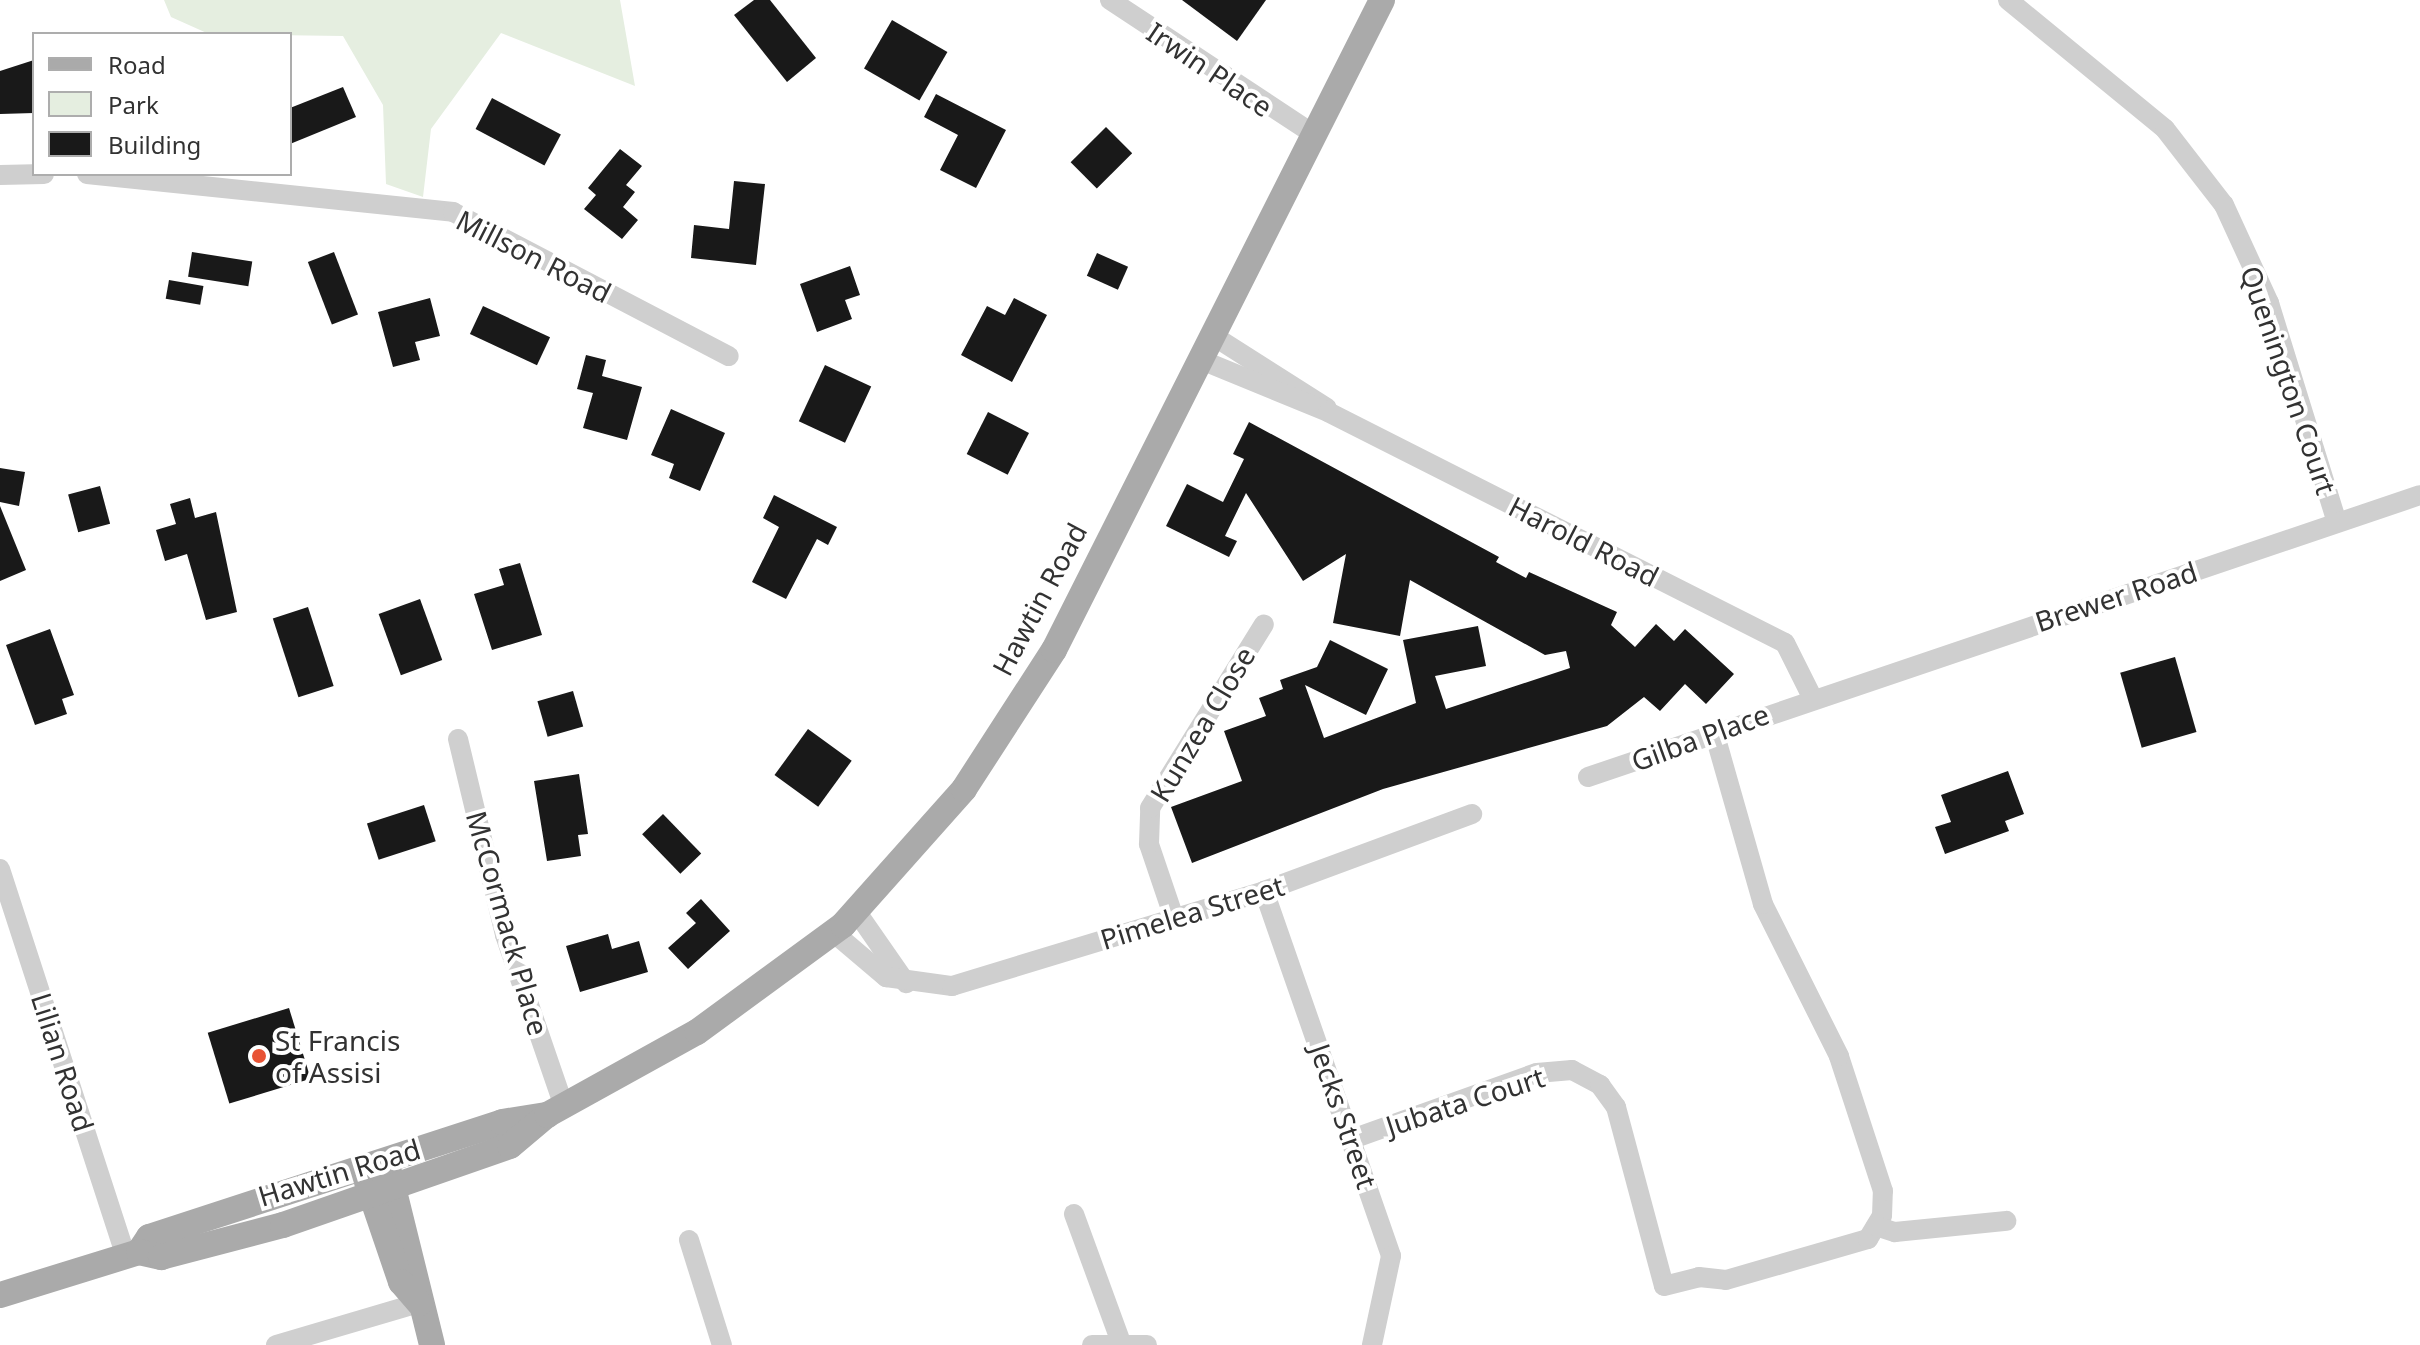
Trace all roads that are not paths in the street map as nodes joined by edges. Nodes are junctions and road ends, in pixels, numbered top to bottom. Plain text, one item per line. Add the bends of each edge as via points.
1 (1110, 0) edge
2 (1382, 0) edge
3 (2008, 0) edge
4 (1313, 134) junction
5 (32, 174) edge
6 (0, 175) edge
7 (106, 176) edge
8 (1212, 335) junction
9 (729, 356) dead end
10 (1199, 359) junction
11 (1328, 412) junction
12 (2420, 495) edge
13 (2337, 522) junction
14 (1264, 624) dead end
15 (1812, 697) junction
16 (1714, 732) junction
17 (458, 739) dead end
18 (1588, 777) dead end
19 (1472, 814) dead end
20 (0, 869) edge
21 (1264, 891) junction
22 (856, 911) junction
23 (1174, 918) junction
24 (833, 932) junction
25 (906, 983) junction
26 (555, 1111) junction
27 (1355, 1138) junction
28 (374, 1165) junction
29 (384, 1193) junction
30 (1074, 1214) dead end
31 (2006, 1221) dead end
32 (1876, 1226) junction
33 (689, 1240) dead end
34 (132, 1254) junction
35 (0, 1295) edge
36 (419, 1303) junction
37 (1120, 1340) junction
38 (276, 1345) edge
39 (432, 1345) edge
40 (722, 1345) edge
41 (1092, 1345) edge
42 (1147, 1345) edge
43 (1372, 1345) edge

1 - 4 street, Irwin Place
2 - 4 main road, Hawtin Road
3 - 13 street, Quenington Court via 2165,129 2224,205 2269,303
4 - 8 main road, Hawtin Road
5 - 6 street
7 - 9 street, Millson Road via 453,212
8 - 10 main road, Hawtin Road
8 - 11 street, Harold Road via 1323,400
10 - 11 street, Harold Road
10 - 22 main road, Hawtin Road via 1054,650 964,789
11 - 15 street, Harold Road via 1785,643
12 - 13 street, Brewer Road
13 - 15 street, Brewer Road
14 - 23 street, Kunzea Close via 1150,808 1149,844
15 - 16 street, Gilba Place
16 - 18 street, Gilba Place
16 - 32 street via 1763,904 1839,1056 1883,1191
17 - 26 street, McCormack Place
19 - 21 street, Pimelea Street
20 - 34 street, Lilian Road
21 - 23 street, Pimelea Street
21 - 27 street, Jecks Street
22 - 24 main road, Hawtin Road
22 - 25 street
23 - 25 street, Pimelea Street via 952,986
24 - 25 street, Pimelea Street via 886,977
24 - 26 main road, Hawtin Road via 697,1032
26 - 28 main road, Hawtin Road via 502,1122
26 - 29 main road, Hawtin Road via 510,1146
27 - 32 street, Jubata Court via 1537,1073 1572,1070 1600,1085 1616,1107 1664,1286 1726,1280 1868,1239
27 - 43 street, Jecks Street via 1391,1256
28 - 29 main road
28 - 34 main road, Hawtin Road via 149,1237
29 - 34 main road, Hawtin Road via 161,1257
29 - 36 main road via 401,1282
30 - 37 street
31 - 32 street via 1895,1232
33 - 40 street
34 - 35 main road, Hawtin Road
36 - 38 street
36 - 39 main road
37 - 41 street
37 - 42 street

